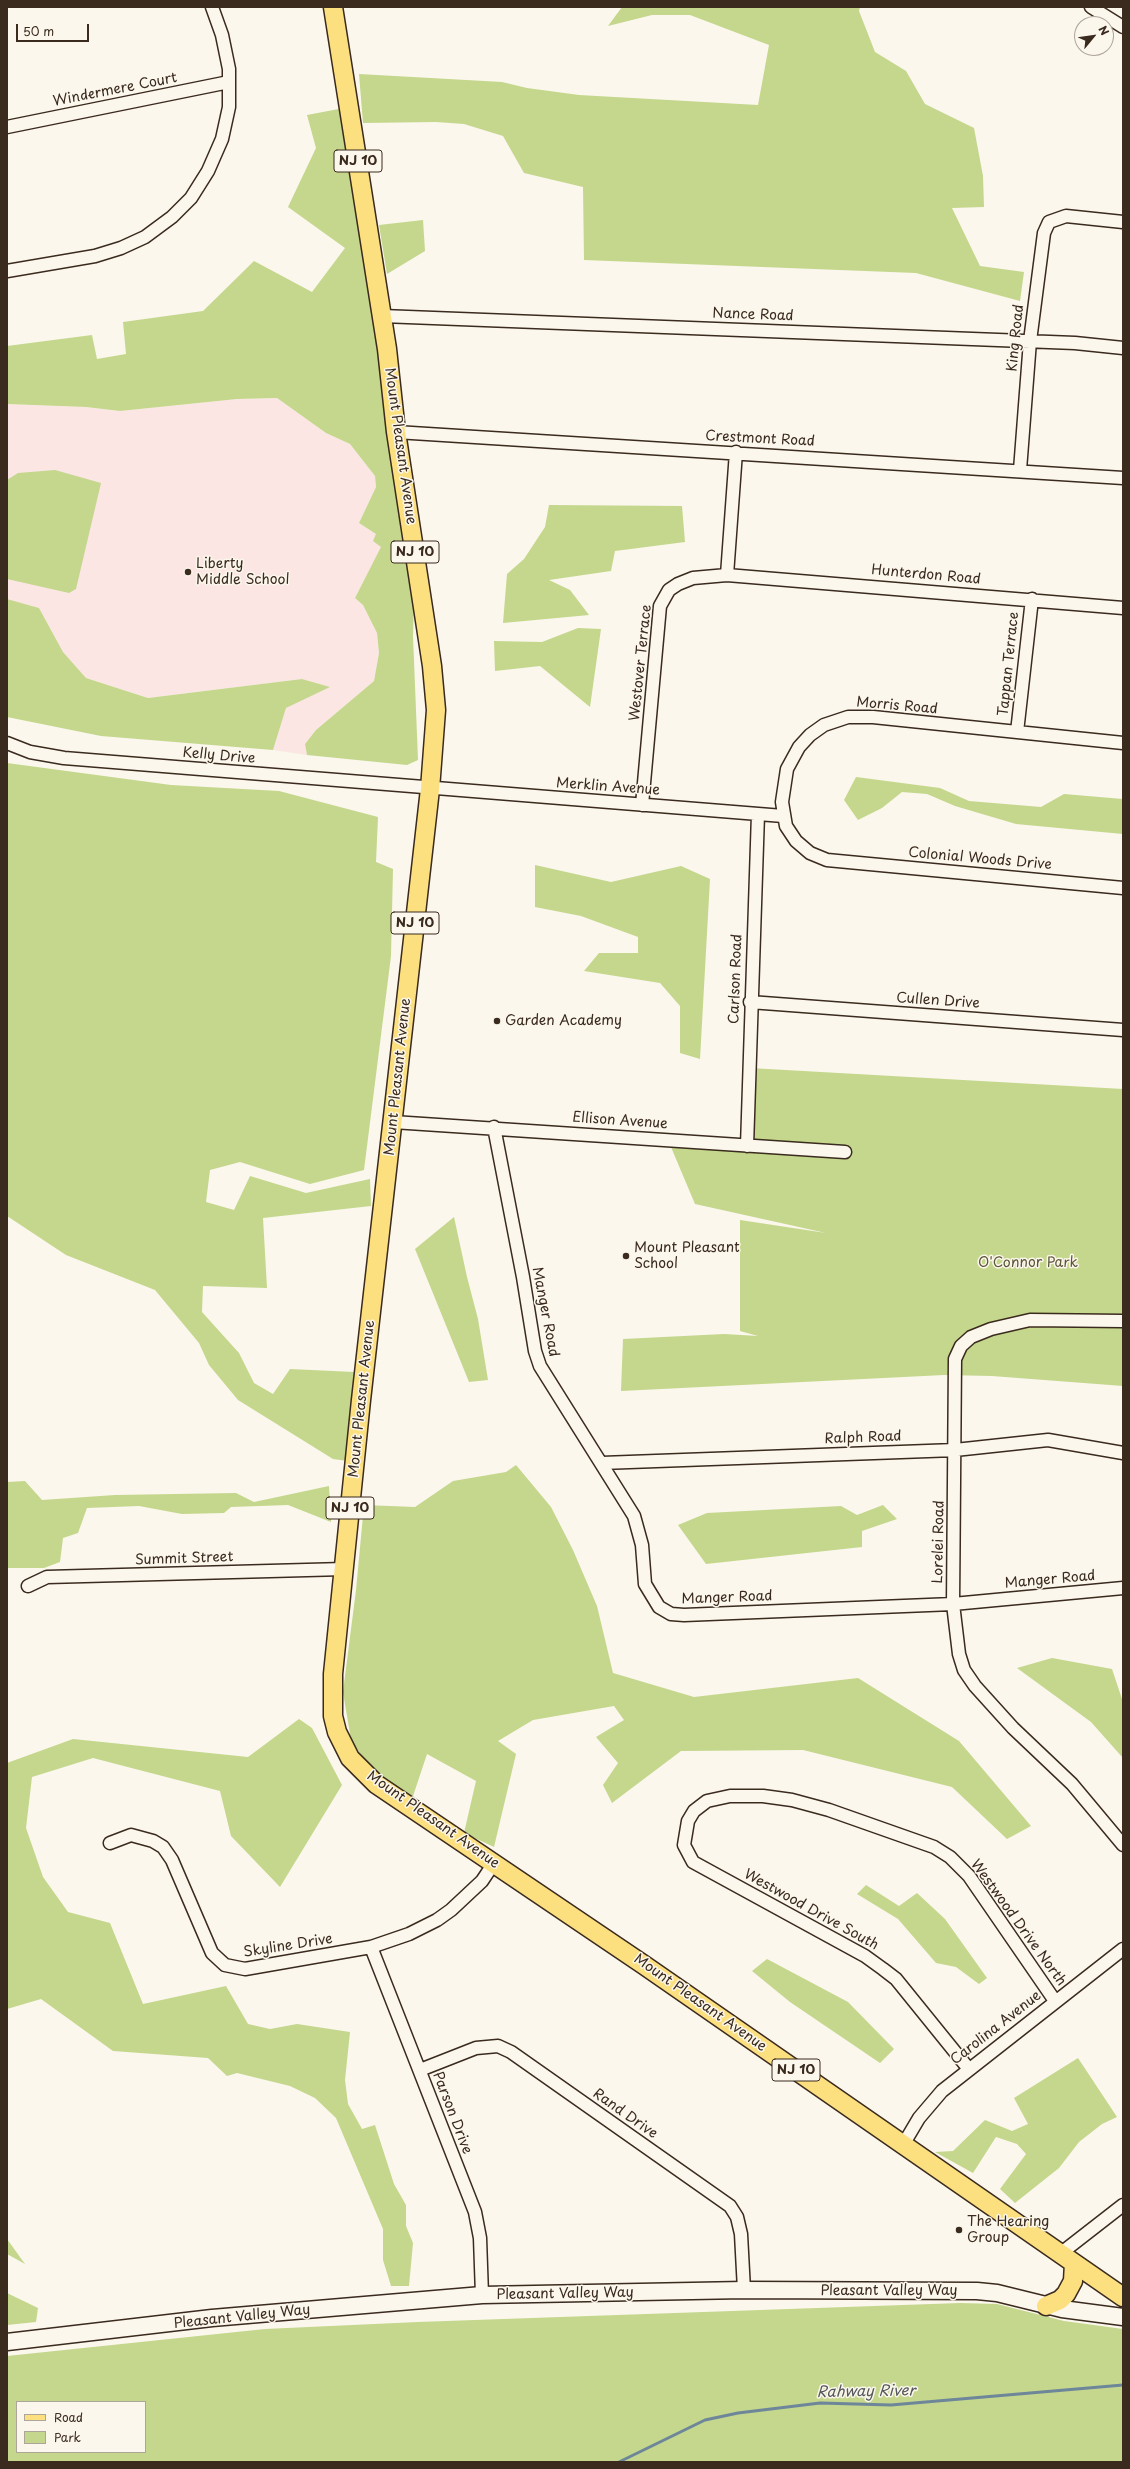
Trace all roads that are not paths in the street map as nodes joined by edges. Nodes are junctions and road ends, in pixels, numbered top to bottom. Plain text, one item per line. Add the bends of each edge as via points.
1 (212, 7) edge
2 (333, 7) edge
3 (1091, 7) edge
4 (1123, 27) edge
5 (229, 82) junction
6 (7, 127) edge
7 (1123, 222) edge
8 (7, 271) edge
9 (382, 316) junction
10 (1030, 341) junction
11 (1123, 348) edge
12 (396, 432) junction
13 (736, 452) junction
14 (1020, 470) junction
15 (1123, 478) edge
16 (726, 574) junction
17 (1032, 599) junction
18 (1123, 608) edge
19 (1017, 732) junction
20 (7, 743) edge
21 (1123, 743) edge
22 (430, 789) junction
23 (642, 805) junction
24 (758, 814) junction
25 (783, 816) junction
26 (833, 861) joint
27 (1123, 888) edge
28 (750, 1002) junction
29 (1123, 1030) edge
30 (393, 1122) junction
31 (494, 1127) junction
32 (747, 1146) junction
33 (845, 1152) dead end
34 (1123, 1321) edge
35 (955, 1450) junction
36 (1123, 1453) edge
37 (602, 1463) junction
38 (344, 1569) junction
39 (28, 1586) dead end
40 (1123, 1588) edge
41 (953, 1604) junction
42 (730, 1796) joint
43 (110, 1843) dead end
44 (1123, 1845) edge
45 (494, 1863) junction
46 (371, 1947) junction
47 (1123, 1949) edge
48 (1055, 2001) junction
49 (968, 2068) junction
50 (420, 2070) junction
51 (903, 2145) junction
52 (1123, 2205) edge
53 (1067, 2258) junction
54 (744, 2290) junction
55 (482, 2295) junction
56 (1123, 2298) edge
57 (1046, 2306) junction
58 (1123, 2317) edge
59 (7, 2342) edge

1 - 5 street via 222,35
2 - 9 main road, NJ 10
3 - 4 street
5 - 6 street, Windermere Court
5 - 8 street via 229,107 222,139 208,171 191,198 172,217 145,237 95,256
7 - 10 street, King Road via 1076,216 1058,217 1049,222 1044,232
9 - 10 street, Nance Road
9 - 12 main road, Mount Pleasant Avenue / NJ 10
10 - 11 street, Nance Road
10 - 14 street, King Road
12 - 13 street, Crestmont Road
12 - 22 main road, Mount Pleasant Avenue / NJ 10 via 432,666 436,710
13 - 14 street, Crestmont Road
13 - 16 street
14 - 15 street, Crestmont Road
16 - 17 street, Hunterdon Road
16 - 23 street, Westover Terrace via 693,578 678,584 669,590 660,606
17 - 18 street, Hunterdon Road
17 - 19 street, Tappan Terrace
19 - 21 street, Morris Road
19 - 25 street, Morris Road via 865,716 848,717 832,722 807,737 790,761 783,785
20 - 22 street, Kelly Drive via 30,752 64,758
22 - 23 street, Merklin Avenue
22 - 30 main road, Mount Pleasant Avenue / NJ 10
23 - 24 street, Merklin Avenue
24 - 25 street, Merklin Avenue
24 - 28 street, Carlson Road
25 - 26 street, Morris Road via 789,831 800,846 815,856
26 - 27 street, Colonial Woods Drive
28 - 29 street, Cullen Drive
28 - 32 street, Carlson Road
30 - 31 street, Ellison Avenue
30 - 38 main road, Mount Pleasant Avenue / NJ 10
31 - 32 street, Ellison Avenue
31 - 37 street, Manger Road via 535,1351 540,1366
32 - 33 street, Ellison Avenue
34 - 35 street, Lorelei Road via 1030,1320 991,1329 971,1337 961,1346 955,1359
35 - 36 street, Ralph Road via 1048,1440
35 - 37 street, Ralph Road
35 - 41 street, Lorelei Road
37 - 41 street, Manger Road via 640,1530 644,1584 659,1607 671,1614
38 - 39 street, Summit Street via 47,1577
38 - 45 main road, Mount Pleasant Avenue / NJ 10 via 332,1698 333,1716 350,1758 376,1784
40 - 41 street, Manger Road
41 - 44 street, Lorelei Road via 959,1654 964,1670 975,1686 1013,1728 1072,1784
42 - 48 street, Westwood Drive North via 763,1796 792,1800 829,1810 934,1847 950,1857 969,1876
42 - 49 street, Westwood Drive South via 708,1801 690,1816 685,1829 684,1845 690,1858 698,1865 865,1956 883,1969 896,1979
43 - 46 street, Skyline Drive via 131,1835 153,1841 163,1847 172,1860 212,1953 225,1965 245,1969
45 - 46 street, Skyline Drive via 466,1897 437,1920 409,1934
45 - 51 main road, Mount Pleasant Avenue / NJ 10
46 - 50 street, Parson Drive
47 - 48 street, Carolina Avenue
48 - 49 street, Carolina Avenue
49 - 51 street, Carolina Avenue via 929,2104
50 - 54 street, Rand Drive via 476,2048 498,2046 511,2052 730,2206 737,2217 741,2234
50 - 55 street, Parson Drive via 475,2212 480,2238
51 - 53 main road, Mount Pleasant Avenue / NJ 10
52 - 53 street
53 - 56 main road, Mount Pleasant Avenue / NJ 10
53 - 57 main road via 1073,2281 1060,2300
54 - 55 main road, Pleasant Valley Way
54 - 57 main road, Pleasant Valley Way via 977,2291 997,2293
55 - 59 main road, Pleasant Valley Way via 212,2318
57 - 58 main road, Pleasant Valley Way

